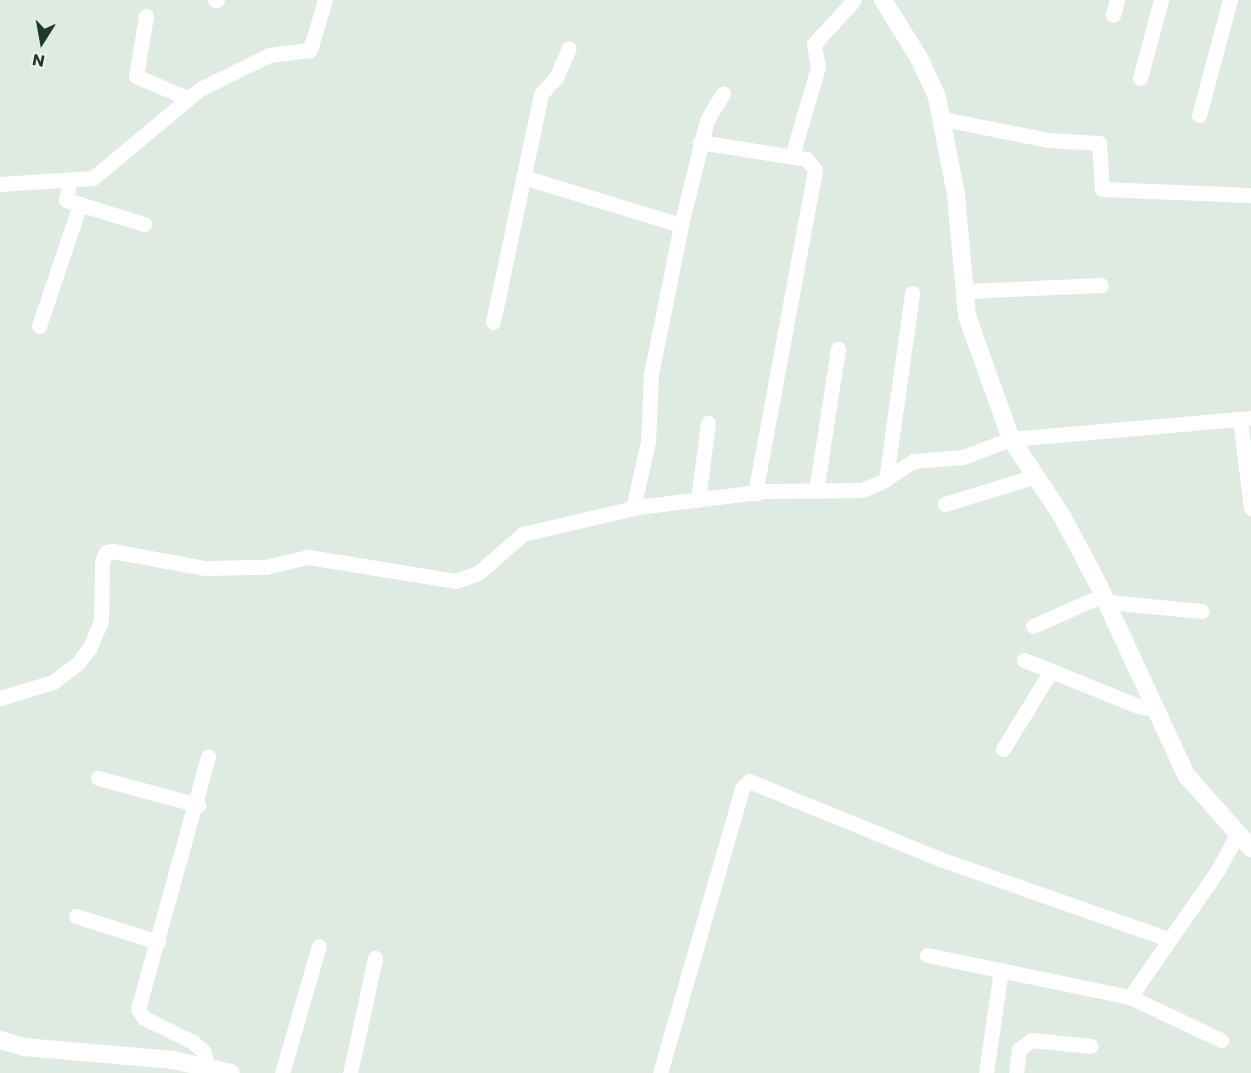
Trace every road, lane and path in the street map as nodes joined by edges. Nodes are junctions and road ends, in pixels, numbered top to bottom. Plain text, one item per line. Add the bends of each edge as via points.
1 (325, 0) edge
2 (854, 0) edge
3 (883, 0) edge
4 (1161, 0) edge
5 (1230, 0) edge
6 (146, 16) dead end
7 (569, 48) dead end
8 (1140, 78) dead end
9 (723, 93) dead end
10 (187, 98) junction
11 (1199, 115) dead end
12 (943, 119) junction
13 (700, 142) junction
14 (792, 156) junction
15 (523, 177) junction
16 (69, 182) junction
17 (0, 184) edge
18 (1251, 195) edge
19 (80, 204) junction
20 (144, 224) dead end
21 (681, 225) junction
22 (1101, 285) dead end
23 (965, 291) junction
24 (912, 293) dead end
25 (493, 322) dead end
26 (39, 326) dead end
27 (838, 349) dead end
28 (1245, 419) edge
29 (708, 423) dead end
30 (1011, 439) junction
31 (1036, 476) junction
32 (886, 479) junction
33 (816, 491) junction
34 (754, 493) junction
35 (698, 500) junction
36 (945, 504) dead end
37 (633, 508) junction
38 (1251, 508) edge
39 (1105, 598) junction
40 (1202, 611) dead end
41 (1033, 626) dead end
42 (1024, 660) dead end
43 (1051, 671) junction
44 (0, 698) edge
45 (1155, 709) junction
46 (1003, 749) dead end
47 (208, 758) dead end
48 (98, 778) dead end
49 (198, 804) junction
50 (1247, 841) edge
51 (76, 916) dead end
52 (1169, 939) junction
53 (158, 942) junction
54 (319, 946) dead end
55 (927, 955) dead end
56 (375, 958) dead end
57 (1001, 970) junction
58 (1130, 997) junction
59 (0, 1040) edge
60 (1221, 1040) dead end
61 (1091, 1046) dead end
62 (207, 1070) edge
63 (231, 1073) edge
64 (282, 1073) edge
65 (350, 1073) edge
66 (660, 1073) edge
67 (986, 1073) edge
68 (1016, 1073) edge

1 - 10 street via 310,50 270,56
2 - 14 street via 814,44 818,67
3 - 12 street via 919,58
4 - 8 street
5 - 11 street
6 - 10 street via 136,76
7 - 15 street via 557,76 541,94
9 - 13 street via 707,120
10 - 16 street via 93,178
12 - 18 street via 1048,140 1099,143 1102,189
12 - 23 street via 956,195
13 - 14 street
13 - 21 street
14 - 34 street via 806,159 815,170
15 - 21 street
15 - 25 street
16 - 17 street
16 - 19 street via 66,200
19 - 20 street
19 - 26 street
21 - 37 street via 651,374 648,442
22 - 23 street
23 - 30 street via 967,315
24 - 32 street
27 - 33 street
28 - 30 street
28 - 38 street
29 - 35 street
30 - 31 street
30 - 32 street via 963,457 913,461
31 - 36 street
31 - 39 street
32 - 33 street via 862,490
33 - 34 street
34 - 35 street
35 - 37 street
37 - 44 street via 523,534 478,573 456,581 308,557 265,567 205,568 106,552 102,561 101,621 90,647 78,663 53,682
39 - 40 street
39 - 41 street
39 - 45 street
42 - 43 street
43 - 45 street
43 - 46 street
45 - 50 street via 1186,775
47 - 49 street
48 - 49 street
49 - 53 street
50 - 52 street via 1218,870
51 - 53 street
52 - 58 street
52 - 66 street via 950,862 749,781 742,788
53 - 62 street via 138,1009 144,1018 193,1042 202,1051
54 - 64 street
55 - 57 street
56 - 65 street
57 - 58 street
57 - 67 street
58 - 60 street
59 - 62 street via 24,1047 173,1060
61 - 68 street via 1032,1040 1019,1049
62 - 63 street

